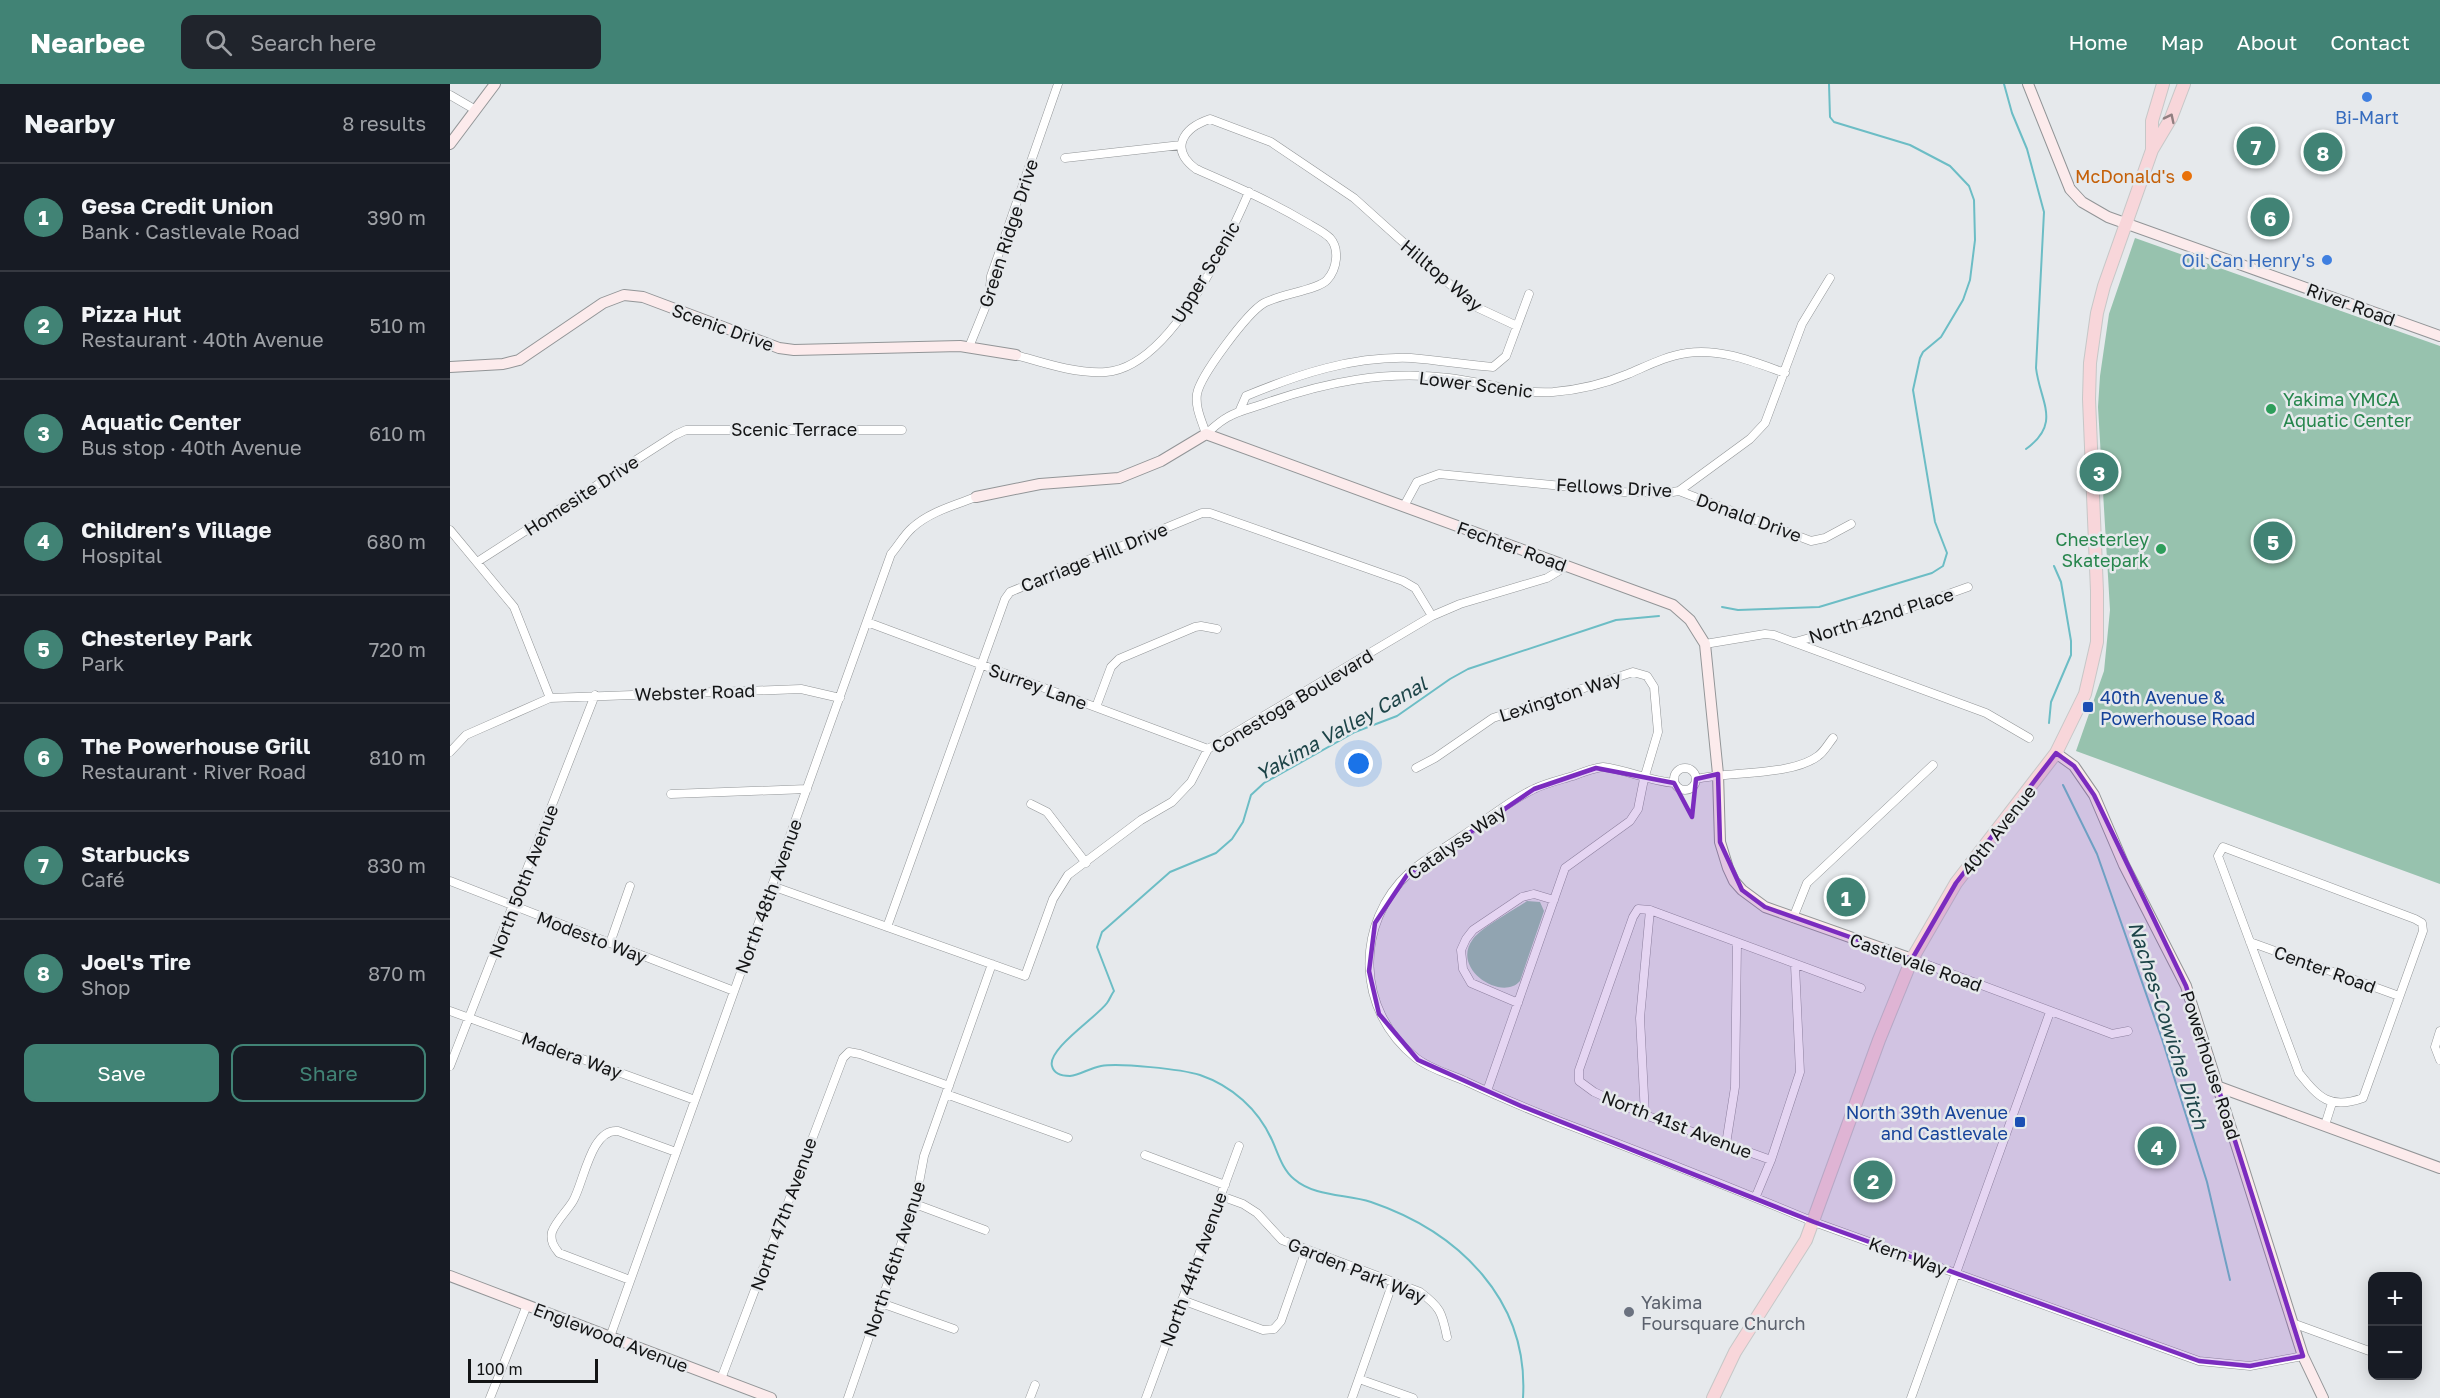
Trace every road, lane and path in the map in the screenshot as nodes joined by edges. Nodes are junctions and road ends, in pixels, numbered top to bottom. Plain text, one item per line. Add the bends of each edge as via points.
1 (495, 84) edge
2 (1058, 84) edge
3 (2028, 84) edge
4 (2163, 84) edge
5 (2184, 84) edge
6 (450, 95) edge
7 (474, 109) junction
8 (450, 144) edge
9 (1181, 145) junction
10 (2152, 150) junction
11 (1065, 158) dead end
12 (1249, 192) junction
13 (2127, 224) junction
14 (1830, 278) dead end
15 (1528, 294) dead end
16 (1517, 326) junction
17 (2440, 336) edge
18 (969, 347) junction
19 (1016, 356) joint
20 (450, 367) edge
21 (1785, 373) junction
22 (1239, 412) junction
23 (686, 430) joint
24 (902, 430) dead end
25 (1206, 434) junction
26 (1679, 491) junction
27 (976, 497) joint
28 (1404, 506) junction
29 (1851, 524) dead end
30 (450, 530) edge
31 (477, 562) junction
32 (1567, 566) junction
33 (1968, 587) dead end
34 (1432, 616) junction
35 (867, 622) junction
36 (1217, 629) dead end
37 (1793, 642) junction
38 (1705, 644) junction
39 (980, 664) junction
40 (596, 695) junction
41 (550, 698) junction
42 (840, 698) junction
43 (1096, 707) junction
44 (1833, 738) dead end
45 (2029, 738) dead end
46 (1208, 749) junction
47 (450, 752) edge
48 (2056, 753) junction
49 (1934, 765) dead end
50 (1416, 768) dead end
51 (1718, 774) junction
52 (1644, 779) junction
53 (1696, 779) junction
54 (1674, 783) junction
55 (807, 789) junction
56 (671, 794) dead end
57 (1031, 804) dead end
58 (1086, 863) junction
59 (450, 882) edge
60 (630, 886) dead end
61 (772, 886) junction
62 (1554, 900) junction
63 (513, 907) junction
64 (1650, 910) junction
65 (1793, 918) junction
66 (887, 927) junction
67 (2250, 942) junction
68 (1737, 943) junction
69 (610, 944) junction
70 (1912, 959) junction
71 (992, 964) junction
72 (1796, 965) junction
73 (1861, 988) dead end
74 (734, 991) junction
75 (2399, 996) junction
76 (1518, 1003) junction
77 (450, 1011) edge
78 (2050, 1012) junction
79 (469, 1018) junction
80 (2128, 1031) dead end
81 (2440, 1031) edge
82 (2440, 1060) edge
83 (450, 1066) edge
84 (2219, 1087) junction
85 (948, 1090) junction
86 (1487, 1091) junction
87 (695, 1100) junction
88 (2332, 1103) junction
89 (1521, 1106) joint
90 (1645, 1115) junction
91 (2325, 1125) junction
92 (1068, 1138) dead end
93 (1726, 1144) junction
94 (1239, 1146) dead end
95 (676, 1152) junction
96 (1145, 1155) dead end
97 (1771, 1160) junction
98 (2440, 1168) edge
99 (1225, 1185) junction
100 (1221, 1196) junction
101 (1756, 1196) junction
102 (915, 1204) junction
103 (1814, 1222) junction
104 (985, 1230) dead end
105 (1306, 1250) junction
106 (1956, 1273) junction
107 (450, 1276) edge
108 (630, 1280) junction
109 (1393, 1282) junction
110 (1182, 1300) junction
111 (881, 1303) junction
112 (527, 1305) junction
113 (2295, 1324) junction
114 (954, 1329) dead end
115 (610, 1336) junction
116 (1447, 1337) dead end
117 (2368, 1350) edge
118 (2303, 1356) junction
119 (722, 1379) junction
120 (1359, 1379) junction
121 (1035, 1385) dead end
122 (490, 1398) edge
123 (771, 1398) edge
124 (848, 1398) edge
125 (1030, 1398) edge
126 (1146, 1398) edge
127 (1352, 1398) edge
128 (1413, 1398) edge
129 (1713, 1398) edge
130 (1911, 1398) edge
131 (2323, 1398) edge

1 - 7 street
2 - 18 street, Green Ridge Drive
3 - 13 street, River Road via 2070,189 2088,206
4 - 10 main road via 2152,121
10 -> 5 main road via 2171,118
6 - 7 street
7 - 8 street
9 - 11 street
9 - 12 street via 1188,163 1196,169
9 - 16 street, Hilltop Way via 1190,128 1210,119 1271,142 1354,198 1474,306
10 - 13 main road, 40th Avenue
12 - 19 street, Upper Scenic via 1229,238 1194,296 1150,352 1131,365 1107,372 1077,370
12 - 25 street via 1330,238 1336,250 1335,264 1323,284 1278,296 1247,317 1201,382 1197,406
13 - 17 street, River Road
13 - 48 main road, 40th Avenue via 2099,304 2090,363 2097,642 2085,694
14 - 21 street, Fellows Drive via 1802,324
15 - 16 street
16 - 22 street via 1506,356 1493,367 1408,358 1366,360 1312,371 1275,384 1246,396
18 - 19 street, Scenic Drive
18 - 20 street, Scenic Drive via 778,348 643,297 624,295 603,303 519,360
21 - 22 street, Lower Scenic via 1748,360 1708,352 1687,353 1575,389 1534,392 1447,378 1381,376 1300,391
21 - 26 street, Fellows Drive via 1759,432
22 - 25 street, Lower Scenic
23 - 24 street, Scenic Terrace
23 - 31 street, Homesite Drive
25 - 27 street via 1161,461 1119,478 1040,484
25 - 28 street, Fechter Road
26 - 28 street, Fellows Drive via 1624,492 1439,474 1417,482
26 - 29 street, Donald Drive via 1811,541
27 - 35 street, North 48th Avenue via 939,511 910,530 891,554
28 - 32 street, Fechter Road
30 - 31 street
31 - 41 street via 518,614
32 - 34 street, Conestoga Boulevard via 1548,578
32 - 38 street, Fechter Road via 1673,605 1690,620
33 - 37 street, North 42nd Place via 1884,617
34 - 39 street, Carriage Hill Drive via 1415,588 1403,581 1217,514 1202,513 1010,592
34 - 46 street, Conestoga Boulevard
35 - 39 street, Surrey Lane
35 - 42 street, North 48th Avenue
36 - 43 street via 1195,627 1119,659 1107,674
37 - 38 street via 1765,634
37 - 45 street via 1986,712
38 - 51 street, Castlevale Road
39 - 43 street, Surrey Lane
39 - 66 street, Carriage Hill Drive
40 - 41 street, Webster Road
40 - 42 street, Webster Road via 801,689
40 - 63 street, North 50th Avenue
41 - 47 street via 466,735
42 - 55 street, North 48th Avenue
43 - 46 street, Surrey Lane
44 - 51 street, Catalyss Way via 1820,755 1797,767
46 - 58 street, Conestoga Boulevard via 1182,794
48 - 70 main road, 40th Avenue via 1956,883
48 - 84 street, Powerhouse Road via 2074,766 2094,795 2124,866 2186,986
49 - 65 street via 1807,883
50 - 52 street, Lexington Way via 1493,718 1633,672 1647,676 1654,687 1659,732
51 - 53 street, Catalyss Way
51 - 65 street, Castlevale Road via 1720,842 1734,881 1765,907
52 - 54 street, Catalyss Way
52 - 62 street, Lexington Way via 1635,816 1565,868
52 - 86 street, Catalyss Way via 1615,769 1596,768 1534,789 1416,867 1392,891 1382,908 1372,934 1369,971 1373,999 1384,1022 1418,1060
53 - 54 street, Catalyss Way via 1694,786 1685,790
53 - 54 street, Catalyss Way via 1690,770 1682,768 1676,772
55 - 56 street
55 - 61 street, North 48th Avenue
57 - 58 street via 1047,812
58 - 71 street, Conestoga Boulevard via 1068,875 1059,888 1025,976
59 - 63 street, Modesto Way
60 - 69 street
61 - 66 street, Conestoga Boulevard
61 - 74 street, North 48th Avenue
62 - 76 street, Lexington Way
62 - 76 street via 1534,894 1522,897 1473,930 1461,950 1463,969 1472,982
63 - 69 street, Modesto Way
63 - 79 street, North 50th Avenue
64 - 68 street
64 - 90 street via 1640,1018
64 - 90 street, North 41st Avenue via 1638,909 1633,917 1579,1070 1579,1080 1594,1092
65 - 70 street, Castlevale Road
66 - 71 street, Conestoga Boulevard
67 - 75 street, Center Road
67 - 75 street via 2218,856 2223,847 2422,923
67 - 88 street via 2299,1073 2313,1090
68 - 72 street
68 - 93 street via 1735,1087
69 - 74 street, Modesto Way
70 - 78 street, Castlevale Road
70 - 103 main road, 40th Avenue
71 - 85 street
72 - 73 street
72 - 97 street, North 41st Avenue via 1800,1072
74 - 87 street, North 48th Avenue
75 - 88 street via 2363,1098 2346,1104
76 - 86 street, Lexington Way
77 - 79 street, Madera Way
78 - 80 street, Castlevale Road via 2112,1034
78 - 106 street
79 - 83 street, North 50th Avenue
79 - 87 street, Madera Way
81 - 82 street via 2435,1047
84 - 91 street
84 - 113 street, Powerhouse Road
85 - 92 street
85 - 102 street, North 46th Avenue via 924,1156
85 - 119 street, North 47th Avenue via 849,1052 839,1064
86 - 89 street, Catalyss Way
87 - 95 street, North 48th Avenue
88 - 91 street
89 - 101 street, Kern Way
90 - 93 street, North 41st Avenue
91 - 98 street
93 - 97 street, North 41st Avenue
94 - 99 street
95 - 108 street, North 48th Avenue
95 - 108 street via 618,1131 605,1133 594,1148 574,1200 552,1232 559,1253
96 - 99 street, North 44th Avenue
97 - 101 street, North 41st Avenue
99 - 100 street, North 44th Avenue
100 - 105 street, Garden Park Way via 1243,1204 1282,1240
100 - 110 street, North 44th Avenue
101 - 103 street, Kern Way
102 - 104 street
102 - 111 street, North 46th Avenue
103 - 106 street, Kern Way
103 - 129 main road, 40th Avenue via 1735,1352
105 - 109 street, Garden Park Way
105 - 110 street via 1281,1321 1274,1329 1263,1330
106 - 118 street, Kern Way via 2199,1361 2250,1365
106 - 130 street
107 - 112 street, Englewood Avenue
108 - 115 street, North 48th Avenue
109 - 116 street, Garden Park Way via 1420,1292 1435,1303 1443,1314
109 - 120 street
110 - 126 street, North 44th Avenue
111 - 114 street
111 - 124 street, North 46th Avenue
112 - 115 street, Englewood Avenue
112 - 122 street
113 - 117 street
113 - 118 street, Powerhouse Road
115 - 119 street, Englewood Avenue
118 - 131 street, Powerhouse Road
119 - 123 street, Englewood Avenue
120 - 127 street
120 - 128 street
121 - 125 street

